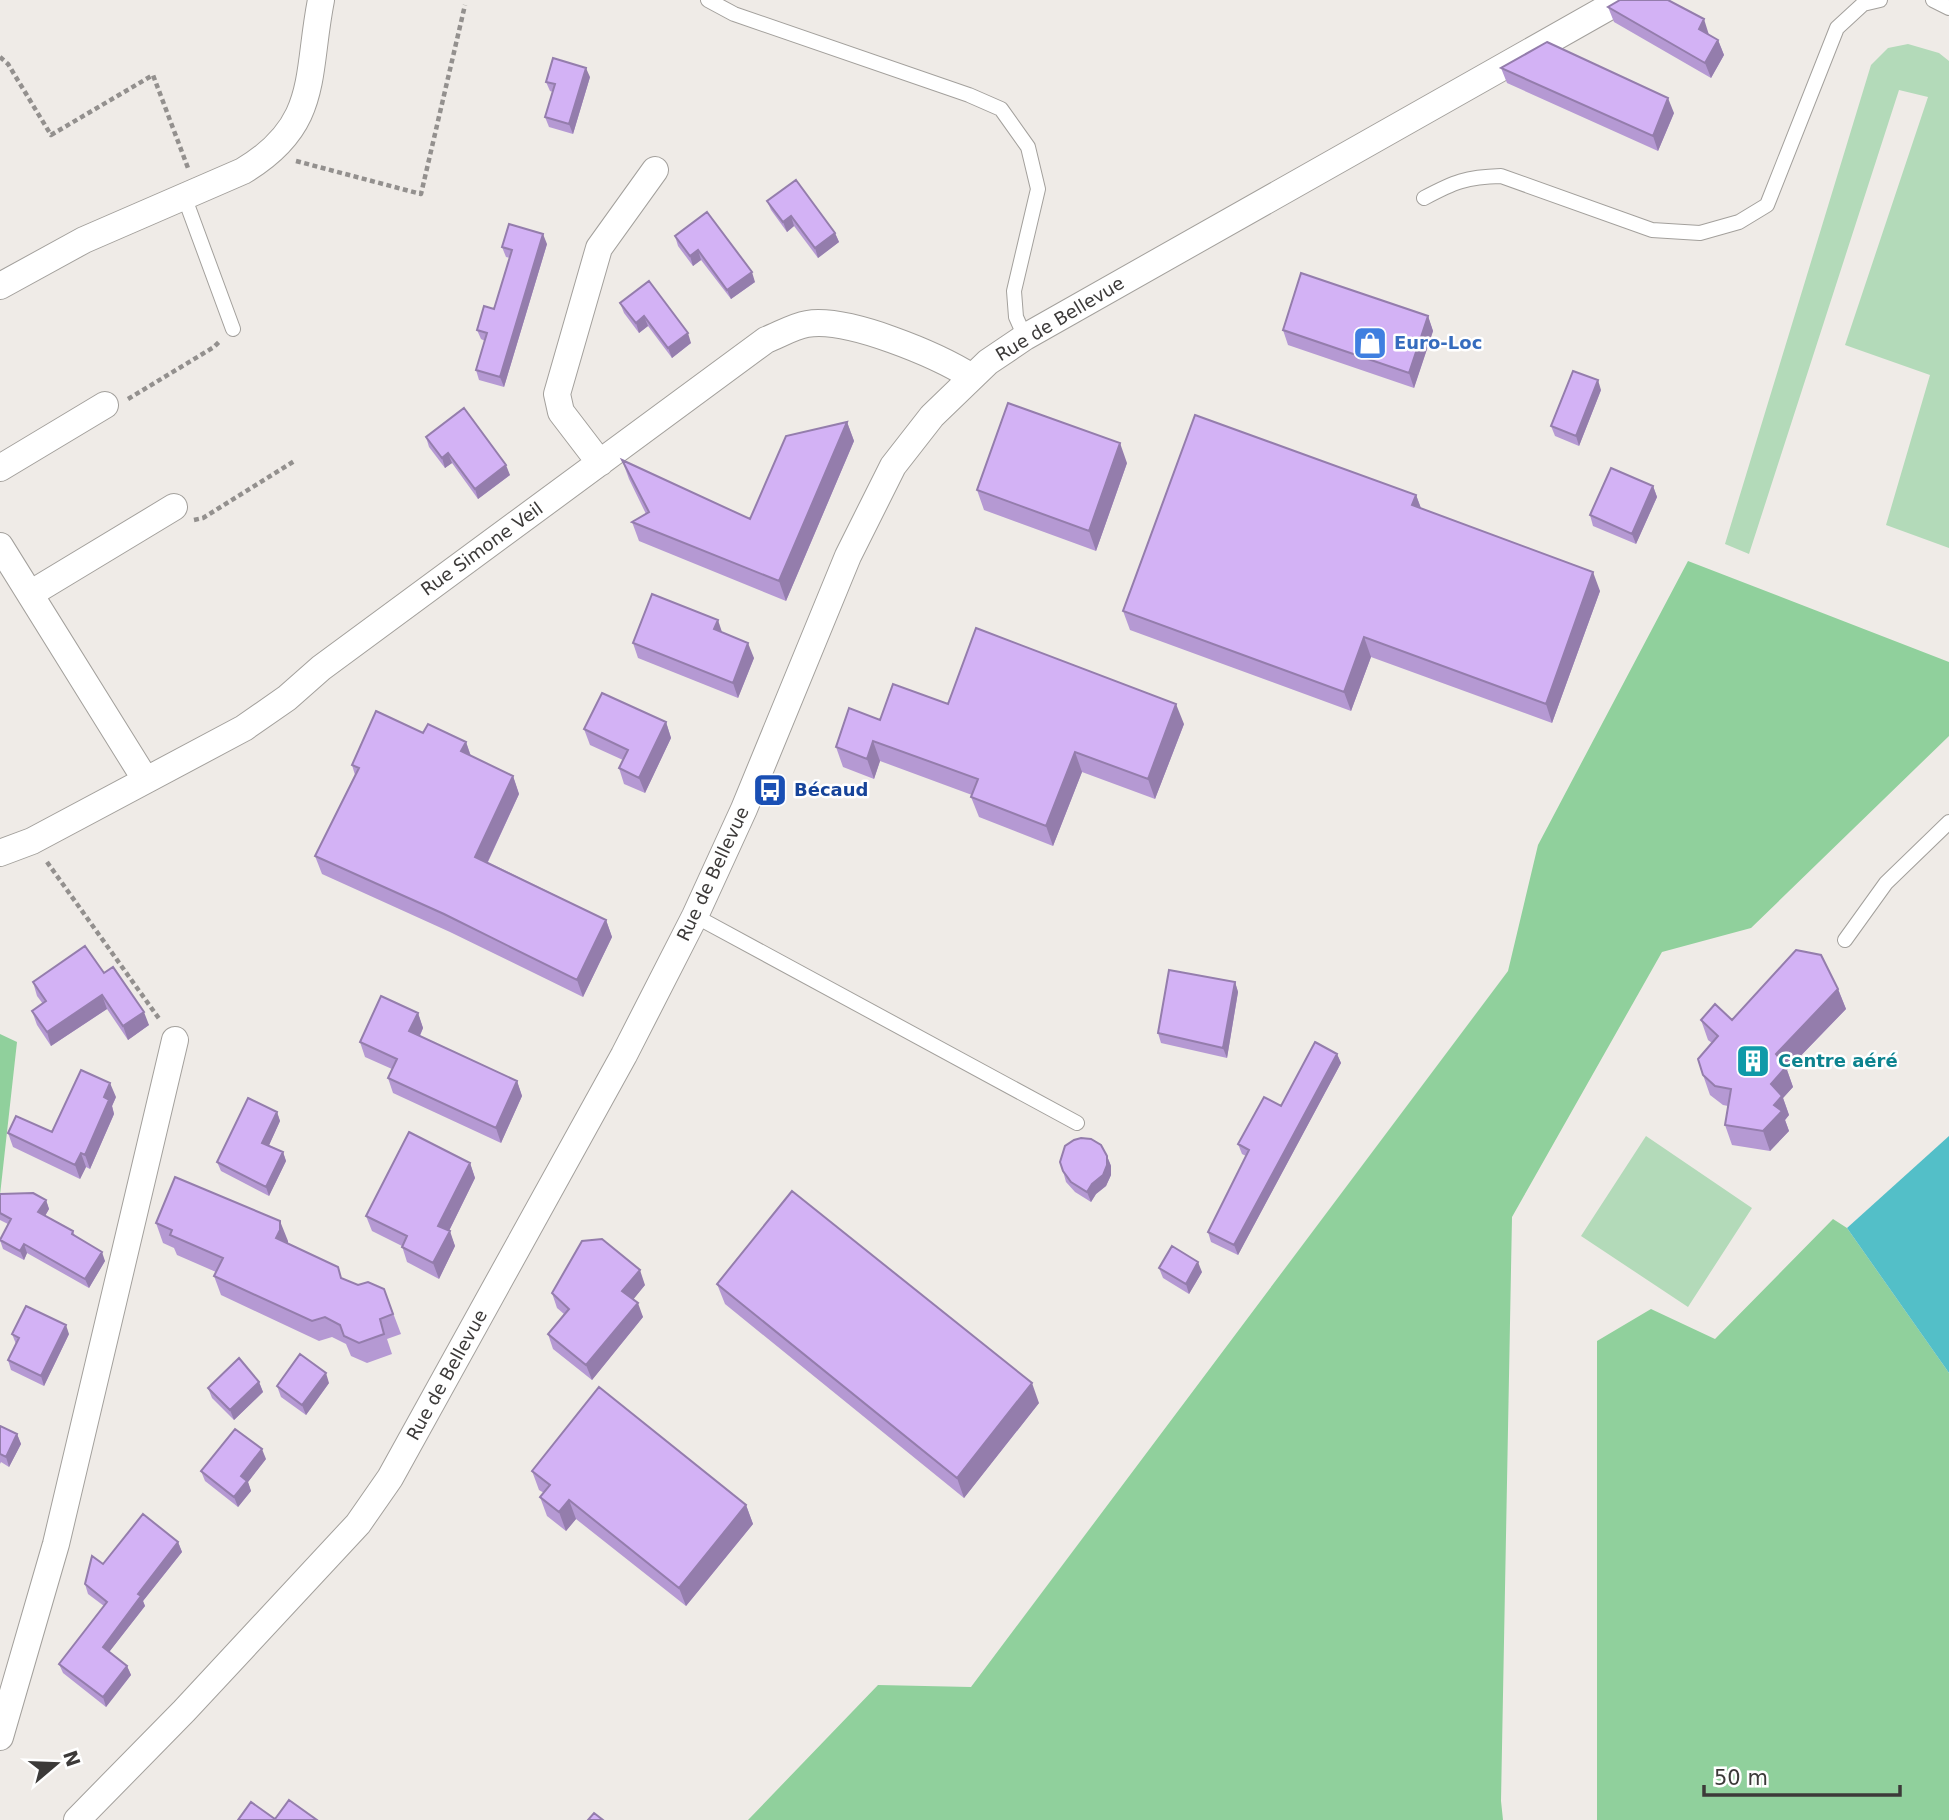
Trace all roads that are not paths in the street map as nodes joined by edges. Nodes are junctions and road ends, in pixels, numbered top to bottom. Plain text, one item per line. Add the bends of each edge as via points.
1 (321, 0) edge
2 (708, 0) edge
3 (1621, 0) edge
4 (1880, 0) edge
5 (1933, 0) edge
6 (1949, 8) edge
7 (655, 170) dead end
8 (190, 194) junction
9 (1424, 198) dead end
10 (0, 286) edge
11 (233, 329) road end
12 (1025, 337) junction
13 (972, 377) junction
14 (105, 405) road end
15 (600, 463) junction
16 (0, 468) edge
17 (174, 507) road end
18 (0, 546) edge
19 (30, 594) junction
20 (145, 779) junction
21 (1949, 822) edge
22 (0, 853) edge
23 (695, 915) junction
24 (1845, 940) dead end
25 (175, 1041) road end
26 (1077, 1123) dead end
27 (0, 1737) edge
28 (77, 1820) edge

1 - 8 street via 303,108 284,137 243,171
2 - 12 lane via 734,14 1001,109 1028,147 1038,189 1014,291 1016,317
3 - 12 street, Rue de Bellevue
4 - 9 lane via 1863,4 1837,28 1767,205 1739,222 1700,233 1652,230 1501,176 1455,181
5 - 6 lane
7 - 15 street via 599,248 556,394 561,412
8 - 10 street via 84,240
8 - 11 lane
12 - 13 street, Rue de Bellevue
13 - 15 street, Rue Simone Veil via 945,360 848,325 807,324 766,340
13 - 23 street, Rue de Bellevue via 932,416 893,466 848,556 744,809
14 - 16 street
15 - 20 street, Rue Simone Veil via 244,728
17 - 19 street
18 - 19 street
19 - 20 street
20 - 22 street, Rue Simone Veil via 32,841
21 - 24 lane via 1885,883
23 - 26 lane
23 - 28 street, Rue de Bellevue via 624,1055 390,1478 358,1524
25 - 27 street via 56,1544

